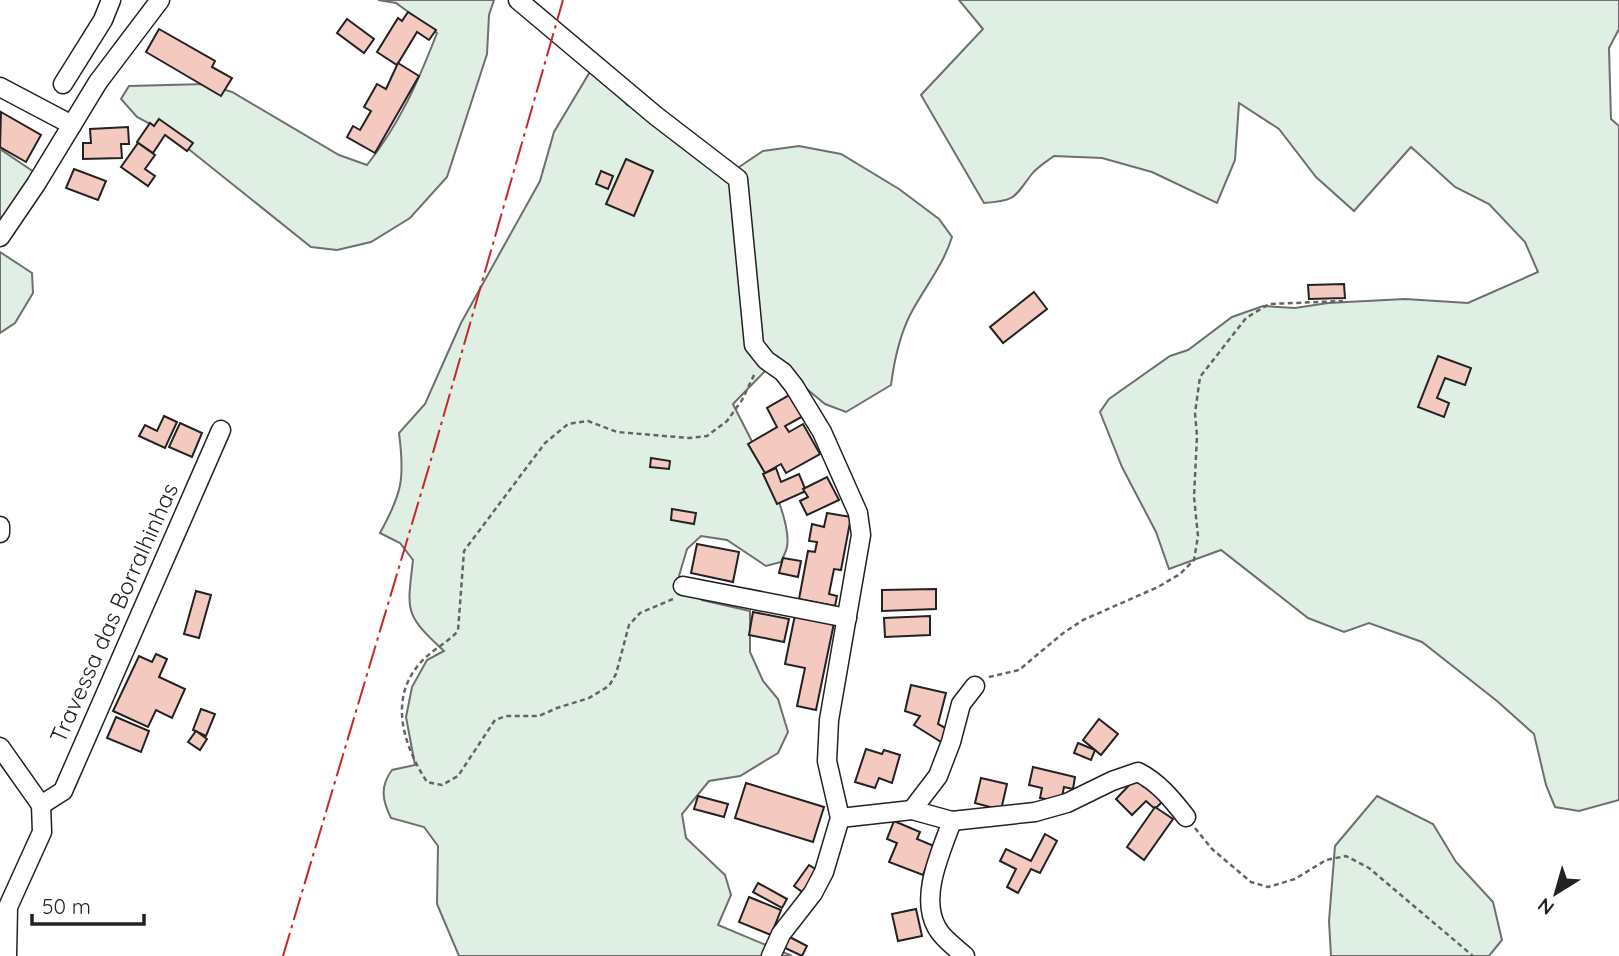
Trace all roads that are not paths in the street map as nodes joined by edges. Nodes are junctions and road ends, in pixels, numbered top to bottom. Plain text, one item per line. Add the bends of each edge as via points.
1 (111, 0) edge
2 (146, 0) edge
3 (160, 0) edge
4 (518, 0) edge
5 (144, 19) junction
6 (63, 83) dead end
7 (0, 87) edge
8 (72, 125) junction
9 (0, 237) edge
10 (221, 430) dead end
11 (0, 526) edge
12 (0, 533) edge
13 (683, 586) road end
14 (847, 618) junction
15 (975, 686) road end
16 (0, 747) edge
17 (41, 806) junction
18 (912, 810) junction
19 (1186, 817) road end
20 (840, 818) junction
21 (952, 821) junction
22 (7, 956) edge
23 (771, 956) edge
24 (965, 956) edge

1 - 6 street
2 - 5 street
3 - 5 street
4 - 14 street via 738,179 754,345 794,386 822,432 858,513 861,534
5 - 8 street
7 - 8 street
8 - 9 street
10 - 17 street, Travessa das Borralhinhas via 63,791
11 - 12 street
13 - 14 street
14 - 20 street via 829,720 827,761
15 - 18 street via 961,704 938,776
16 - 17 street
17 - 22 street via 42,832 8,907
18 - 20 street
18 - 21 street
19 - 21 street via 1151,778 1138,772 1068,803 1035,812
20 - 23 street via 824,872
21 - 24 street via 931,883 933,919 938,931

